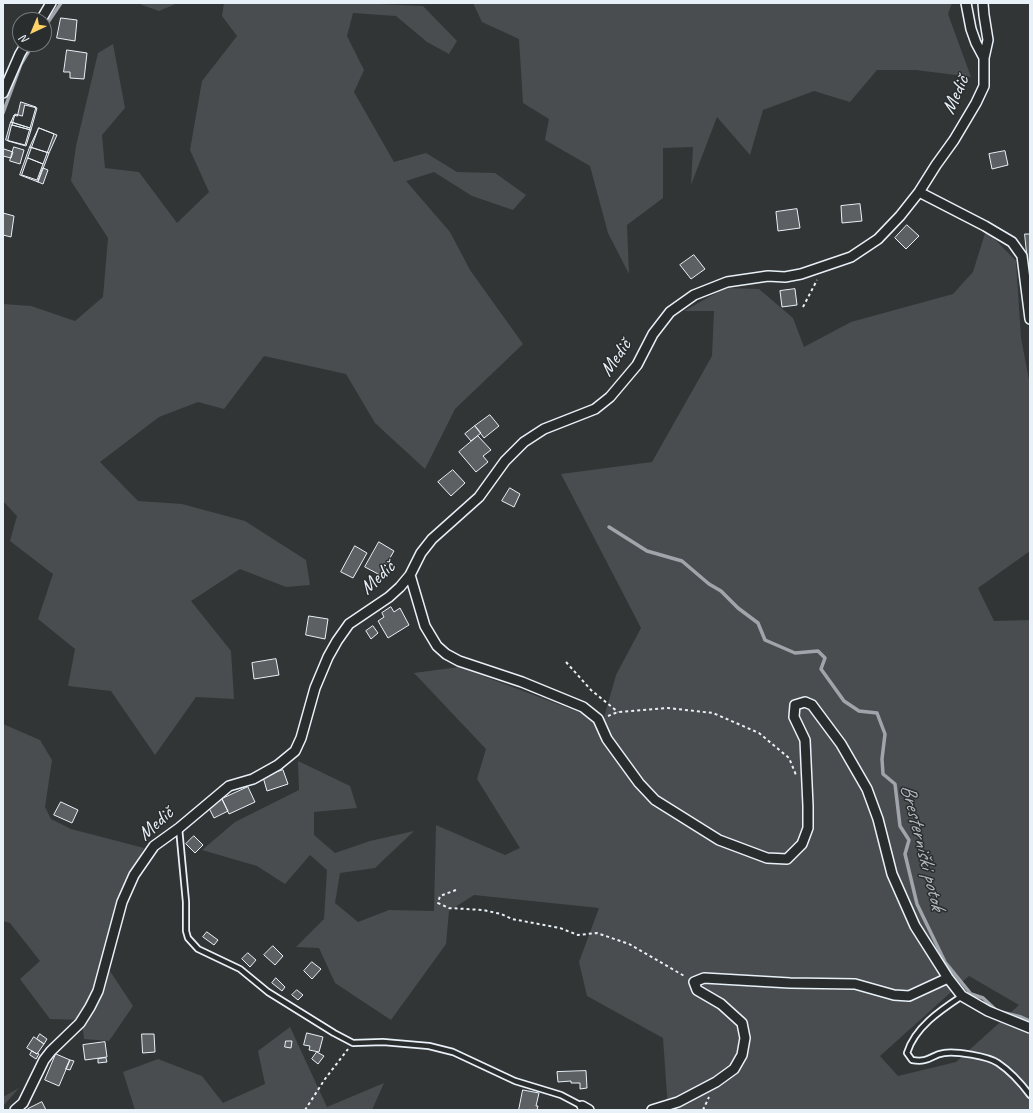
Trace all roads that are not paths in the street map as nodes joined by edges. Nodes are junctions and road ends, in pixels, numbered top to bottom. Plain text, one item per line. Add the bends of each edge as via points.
1 (50, 3) edge
2 (966, 3) edge
3 (983, 3) edge
4 (45, 12) edge
5 (21, 52) edge
6 (984, 58) junction
7 (3, 93) edge
8 (919, 192) junction
9 (1030, 319) edge
10 (410, 575) junction
11 (179, 828) junction
12 (948, 978) junction
13 (962, 996) junction
14 (1030, 1028) edge
15 (1030, 1095) edge
16 (585, 1108) edge
17 (15, 1110) edge
18 (652, 1110) edge

1 - 4 street
2 - 6 street, Medič via 971,29
3 - 6 street via 988,40
5 - 7 street
6 - 8 street, Medič via 984,86 976,103
8 - 9 street via 1012,242 1022,256
8 - 10 street, Medič via 878,239 851,257 801,274 727,282 694,295 670,312 653,334 637,365 610,397 595,409 544,430 524,442 505,461 479,497 432,538
10 - 11 street, Medič via 389,597 349,624 337,641 315,688 295,751 278,765 252,779 230,786
10 - 12 street via 425,626 437,646 446,654 583,707 598,719 623,761 655,800 719,840 767,858 787,858 802,844 808,828 805,740 794,717 795,705 805,702 812,705 841,744 867,789 878,819 892,874 915,926
11 - 16 lane via 186,931 188,938 198,950 240,969 268,992 353,1044 383,1042 429,1046 453,1052 514,1081 561,1094
11 - 17 street, Medič via 154,846 134,875 122,902 98,991 90,1007 80,1022 51,1051 24,1103
12 - 13 street
12 - 18 street via 909,996 894,996 855,984 704,978 694,982 697,990 722,1004 742,1023 745,1038 742,1055 734,1069 716,1082 678,1102
13 - 14 street via 988,1011
13 - 15 lane via 932,1017 910,1044 907,1053 912,1060 922,1062 943,1053 968,1054 996,1062 1015,1077

